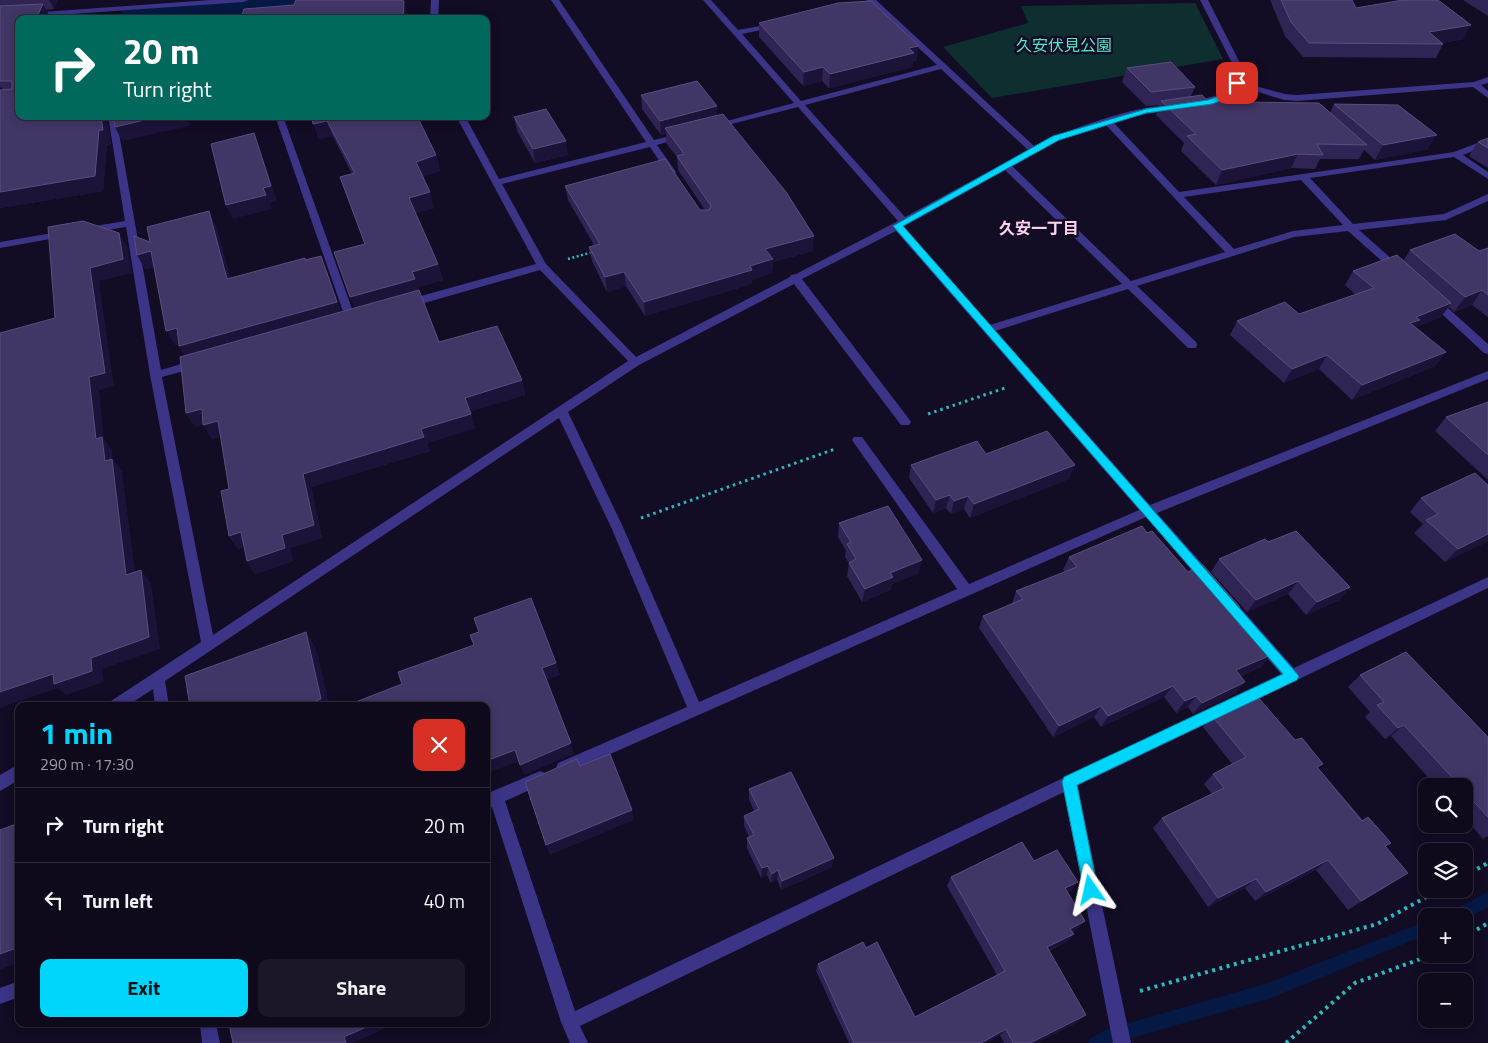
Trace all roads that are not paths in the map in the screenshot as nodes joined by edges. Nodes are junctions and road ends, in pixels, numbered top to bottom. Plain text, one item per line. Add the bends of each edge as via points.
1 (123, 0) edge
2 (244, 0) edge
3 (435, 0) edge
4 (555, 0) edge
5 (707, 0) edge
6 (1204, 0) edge
7 (844, 8) edge
8 (120, 9) junction
9 (30, 15) edge
10 (434, 15) edge
11 (15, 16) edge
12 (0, 17) edge
13 (785, 22) edge
14 (737, 34) junction
15 (942, 66) junction
16 (1488, 80) edge
17 (1237, 83) junction
18 (1475, 84) junction
19 (1488, 95) edge
20 (1297, 98) junction
21 (800, 104) junction
22 (1311, 110) edge
23 (113, 120) edge
24 (280, 120) edge
25 (462, 120) edge
26 (1107, 121) junction
27 (707, 129) edge
28 (688, 134) edge
29 (1488, 142) edge
30 (651, 144) junction
31 (1033, 150) junction
32 (1456, 154) junction
33 (1005, 165) junction
34 (1304, 176) junction
35 (1488, 176) edge
36 (678, 182) edge
37 (495, 183) junction
38 (1178, 194) junction
39 (1488, 197) edge
40 (130, 223) junction
41 (900, 224) junction
42 (1350, 227) junction
43 (0, 245) edge
44 (1232, 253) junction
45 (542, 266) junction
46 (795, 277) junction
47 (1408, 279) edge
48 (1130, 285) junction
49 (1423, 292) edge
50 (399, 306) edge
51 (351, 320) edge
52 (988, 330) junction
53 (1192, 345) dead end
54 (1488, 350) edge
55 (212, 359) edge
56 (635, 362) junction
57 (156, 375) junction
58 (1488, 375) edge
59 (558, 413) junction
60 (905, 422) road end
61 (858, 440) road end
62 (1148, 512) junction
63 (1488, 582) edge
64 (967, 592) junction
65 (208, 645) junction
66 (1292, 676) junction
67 (158, 679) junction
68 (122, 702) edge
69 (161, 702) edge
70 (695, 710) junction
71 (15, 775) edge
72 (1069, 782) junction
73 (0, 784) edge
74 (491, 799) edge
75 (15, 990) edge
76 (0, 996) edge
77 (570, 1022) junction
78 (208, 1027) edge
79 (211, 1043) edge
80 (579, 1043) edge
81 (1122, 1043) edge

1 - 8 street
2 - 8 street
3 - 10 street
4 - 30 street
5 - 14 street
6 - 17 street via 1238,67
7 - 15 street via 873,1
8 - 9 street
11 - 12 street
13 - 14 street
14 - 21 street
15 - 21 street
15 - 31 street
16 - 18 street
17 - 20 street
17 - 26 street via 1228,95 1209,102 1146,111
18 - 19 street
18 - 20 street
20 - 22 street
21 - 27 street
21 - 41 street
23 - 40 street
24 - 51 street
25 - 37 street
26 - 31 street via 1056,138
26 - 38 street
28 - 30 street
29 - 32 street
30 - 36 street
30 - 37 street
31 - 33 street
32 - 34 street via 1370,163
32 - 35 street
33 - 41 street
33 - 48 street
34 - 38 street
34 - 42 street
37 - 45 street
38 - 44 street
39 - 42 street via 1446,217
40 - 43 street
40 - 57 street
41 - 46 street
41 - 52 street
42 - 44 street via 1293,234
42 - 47 street
44 - 48 street
45 - 50 street
45 - 56 street
46 - 56 street
46 - 60 street
48 - 52 street
48 - 53 street
49 - 54 street
52 - 62 street
55 - 57 street
56 - 59 street
57 - 65 street
58 - 62 street
59 - 65 street
59 - 70 street
59 - 70 street via 617,527
61 - 64 street
62 - 64 street
62 - 66 street
63 - 66 street
64 - 70 street
65 - 67 street
66 - 72 street
67 - 68 street
67 - 69 street
70 - 74 street
71 - 73 street
72 - 77 street
72 - 81 street
74 - 77 street
75 - 76 street
77 - 80 street
78 - 79 street

